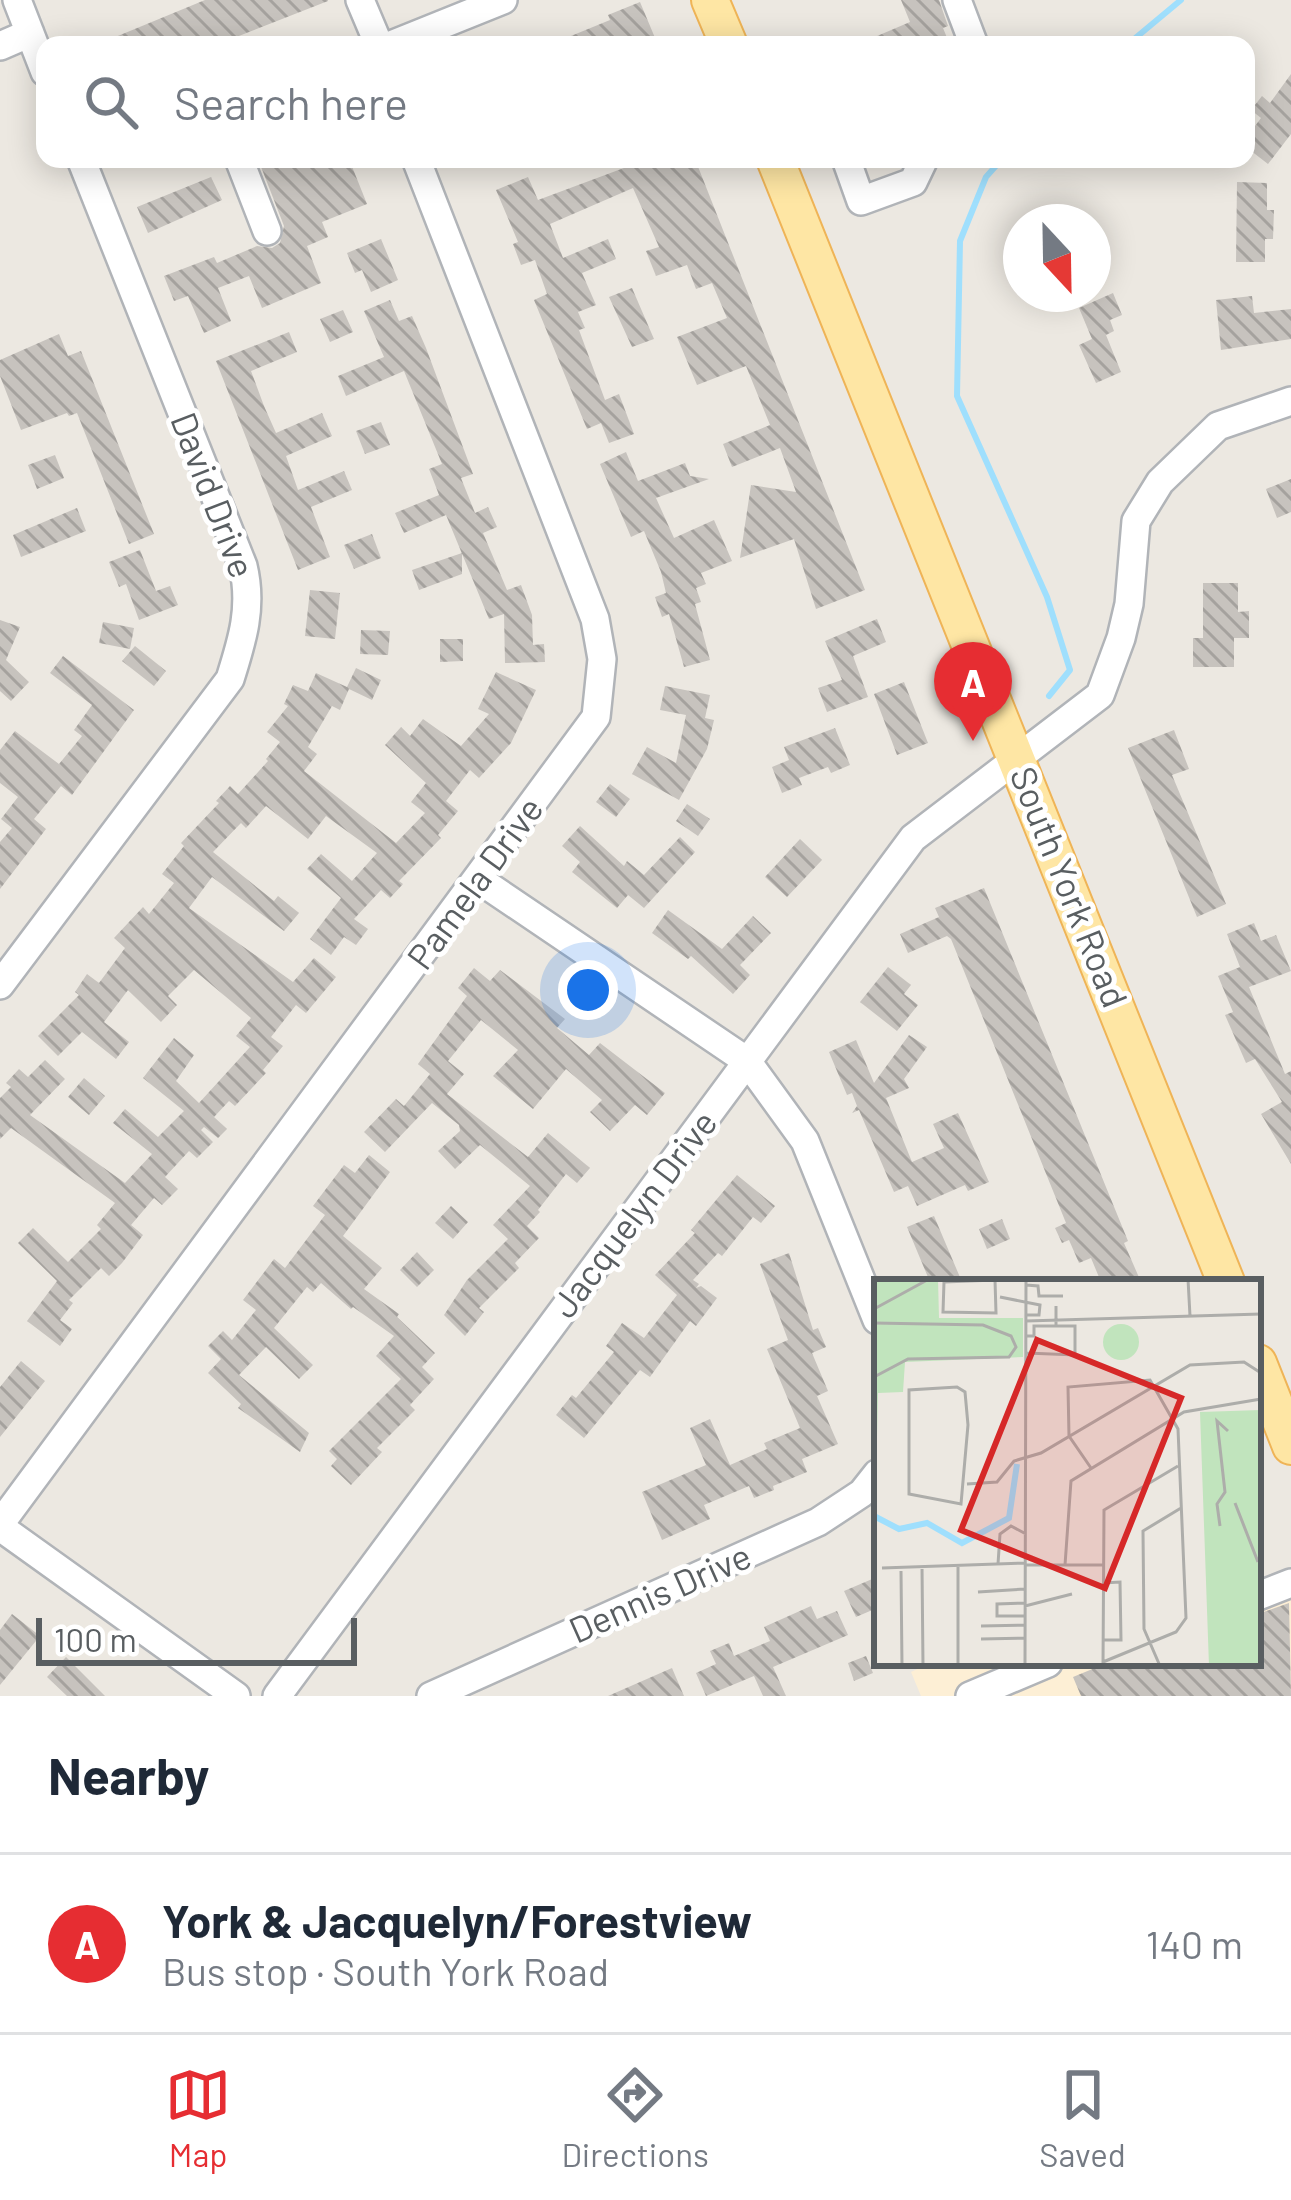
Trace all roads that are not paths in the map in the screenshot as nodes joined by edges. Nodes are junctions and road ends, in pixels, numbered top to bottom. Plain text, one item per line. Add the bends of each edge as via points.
1 (17, 0) edge
2 (361, 0) edge
3 (503, 0) edge
4 (710, 0) edge
5 (957, 0) edge
6 (30, 33) junction
7 (375, 36) edge
8 (413, 36) edge
9 (725, 36) edge
10 (971, 36) edge
11 (0, 46) edge
12 (36, 48) edge
13 (92, 168) edge
14 (242, 168) edge
15 (420, 168) edge
16 (784, 168) edge
17 (849, 168) edge
18 (920, 168) edge
19 (267, 232) dead end
20 (1291, 401) edge
21 (1018, 759) junction
22 (478, 879) junction
23 (0, 986) edge
24 (747, 1061) junction
25 (1225, 1279) edge
26 (874, 1312) edge
27 (1261, 1371) edge
28 (1291, 1446) edge
29 (874, 1478) edge
30 (0, 1526) edge
31 (1291, 1583) edge
32 (1261, 1595) edge
33 (1044, 1666) edge
34 (1012, 1688) edge
35 (236, 1696) edge
36 (277, 1696) edge
37 (431, 1696) edge
38 (970, 1696) edge

1 - 6 street
2 - 7 street
3 - 8 street
4 - 9 main road
5 - 10 street
6 - 11 street
6 - 12 street
13 - 23 street, David Drive via 250,592 230,680
14 - 19 street
15 - 22 street, Pamela Drive via 595,619 602,659 596,717
16 - 21 main road, South York Road
17 - 18 street via 861,201 913,182
20 - 21 street, Jacquelyn Drive via 1218,426 1160,482 1136,521 1129,604 1100,695
21 - 24 street, Jacquelyn Drive via 913,838
21 - 25 main road, South York Road
22 - 24 street
22 - 30 street, Pamela Drive
24 - 26 street via 806,1141
24 - 36 street, Jacquelyn Drive
27 - 28 main road
29 - 37 street, Dennis Drive via 818,1522
30 - 35 street
31 - 32 street
33 - 34 street
34 - 38 street

